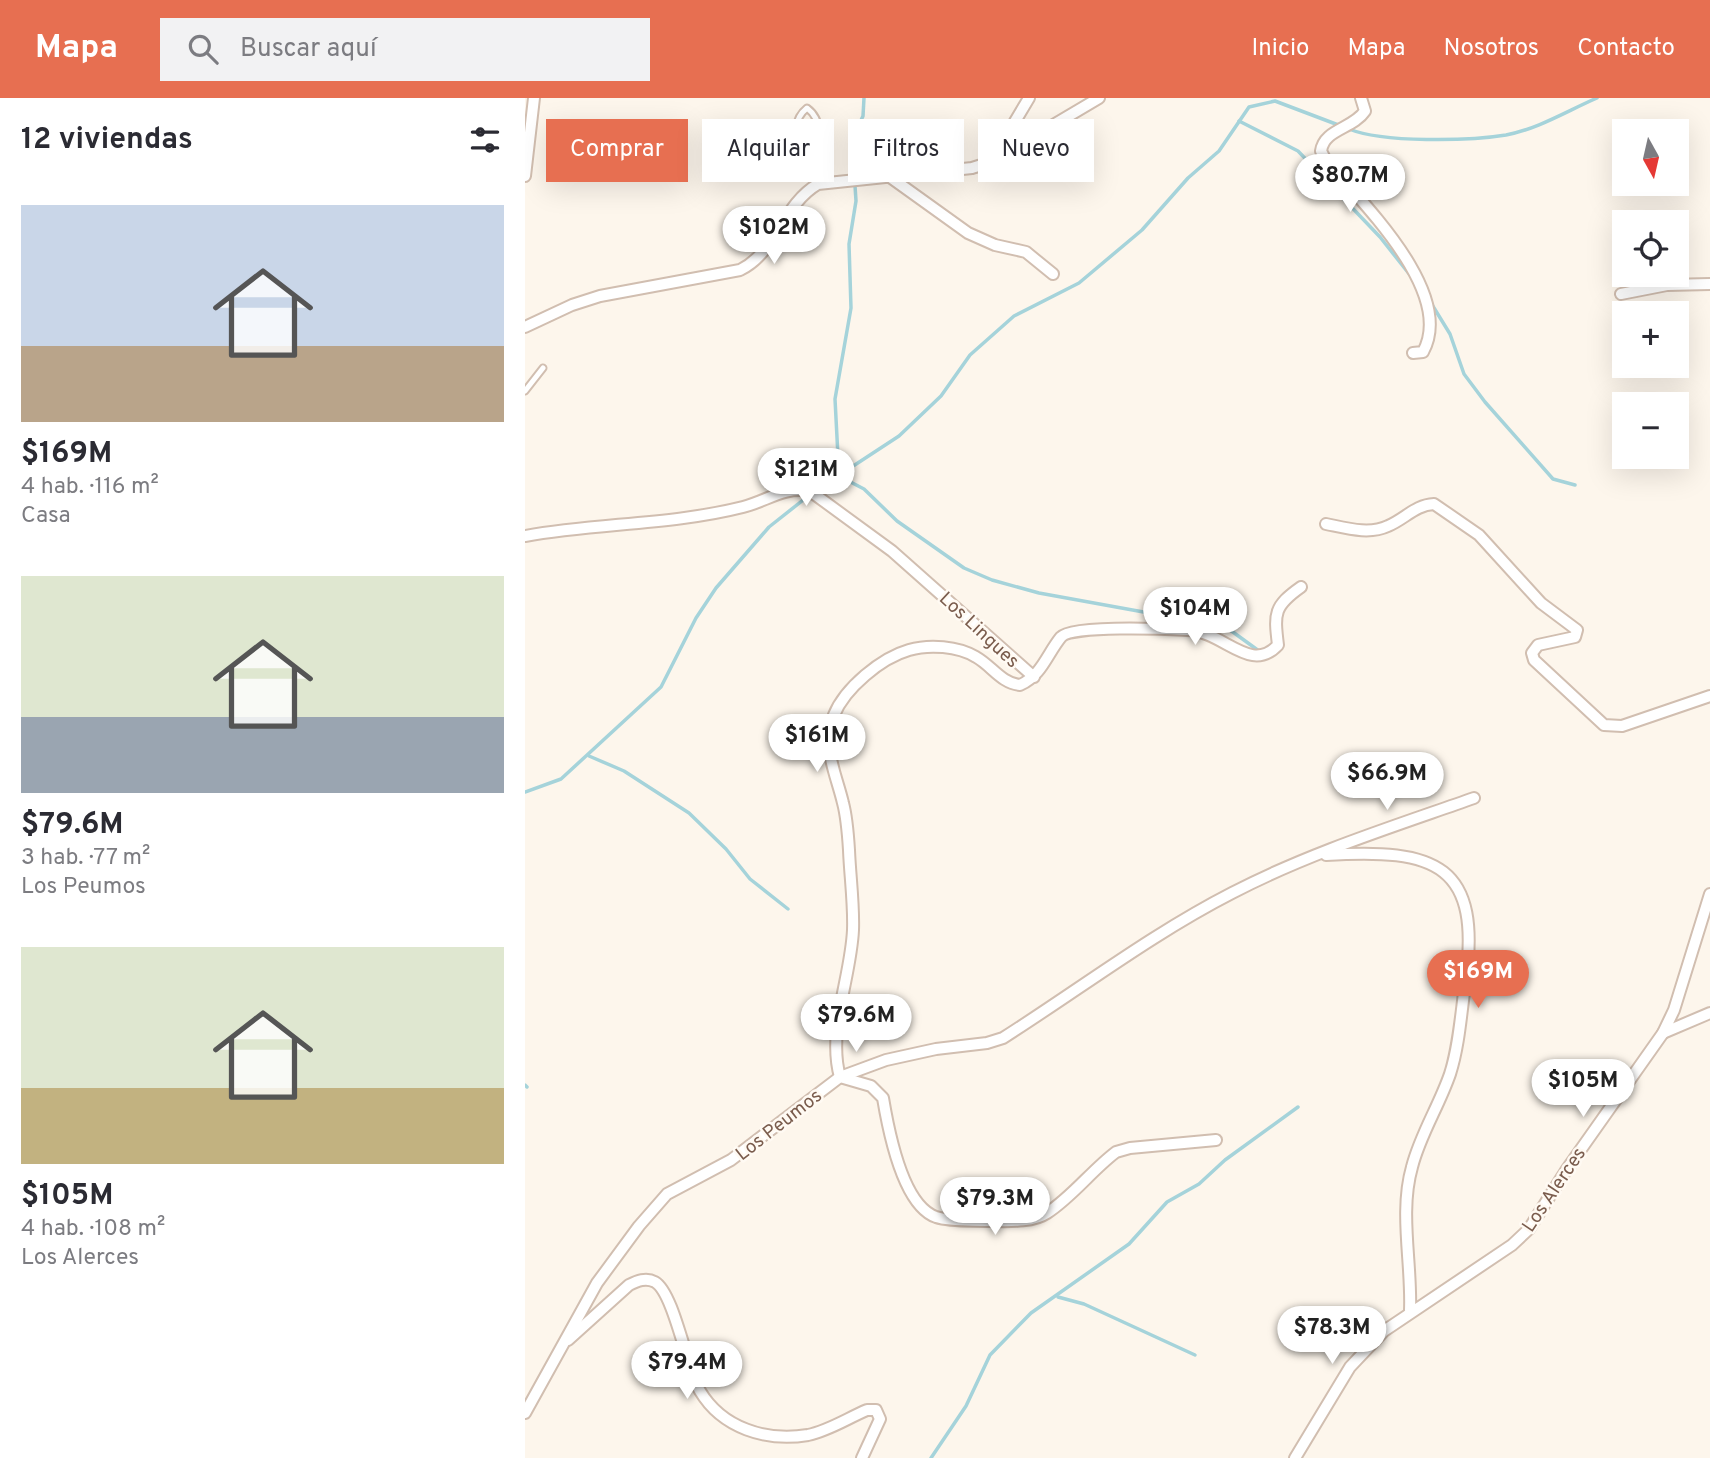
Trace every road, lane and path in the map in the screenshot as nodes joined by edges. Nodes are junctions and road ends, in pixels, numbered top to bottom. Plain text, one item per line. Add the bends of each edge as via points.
1 (534, 98) edge
2 (1029, 98) edge
3 (1099, 98) edge
4 (1361, 98) edge
5 (797, 119) edge
6 (817, 119) edge
7 (1017, 119) edge
8 (1064, 119) edge
9 (525, 176) edge
10 (848, 181) edge
11 (897, 182) edge
12 (818, 184) joint
13 (1053, 274) dead end
14 (1710, 284) edge
15 (1621, 294) dead end
16 (525, 327) edge
17 (1413, 353) dead end
18 (543, 368) dead end
19 (525, 391) edge
20 (1326, 524) dead end
21 (525, 536) edge
22 (1301, 587) dead end
23 (1034, 677) junction
24 (1710, 696) edge
25 (1474, 798) dead end
26 (1311, 856) junction
27 (1710, 894) edge
28 (1710, 1013) edge
29 (1663, 1033) junction
30 (839, 1077) junction
31 (1216, 1140) dead end
32 (1410, 1310) junction
33 (560, 1347) junction
34 (525, 1413) edge
35 (862, 1458) edge
36 (1295, 1458) edge

1 - 9 street
2 - 7 street
3 - 8 street
4 - 17 street via 1365,111 1359,120 1328,135 1321,151 1410,263 1431,324 1423,352
5 - 6 lane via 807,108
10 - 12 street
11 - 13 street via 968,233 995,246 1026,252
12 - 16 street via 790,210 756,262 740,271 600,296
14 - 15 street via 1667,285
18 - 19 lane
20 - 24 street via 1374,530 1434,504 1479,535 1541,603 1577,630 1575,637 1538,645 1532,653 1534,660 1604,725 1622,726
21 - 23 street, Los Lingues via 706,515 747,507 781,492 810,491 892,551
22 - 23 street via 1281,601 1275,620 1277,645 1259,658 1216,636 1190,630 1079,629 1062,636
23 - 30 street, Los Lingues via 1014,684 975,656 951,649 907,650 864,677 834,714 829,753 847,824 853,928 837,1053
25 - 26 street, Los Peumos
26 - 30 street, Los Peumos via 1232,892 1157,935 1003,1038 886,1060
26 - 32 street via 1403,855 1433,865 1456,880 1470,923 1470,951 1450,1073 1412,1167 1406,1200
27 - 29 street, Los Alerces
28 - 29 street
29 - 32 street, Los Alerces via 1529,1229 1486,1263
30 - 31 street via 879,1091 890,1142 914,1197 934,1216 953,1220 1011,1222 1046,1214 1116,1152
30 - 33 street, Los Peumos via 731,1160 667,1194 597,1283
32 - 36 street, Los Alerces via 1350,1367
33 - 34 street, Los Peumos
33 - 35 street via 629,1285 639,1280 655,1282 676,1322 700,1391 721,1416 740,1429 786,1437 810,1435 876,1410 880,1419

